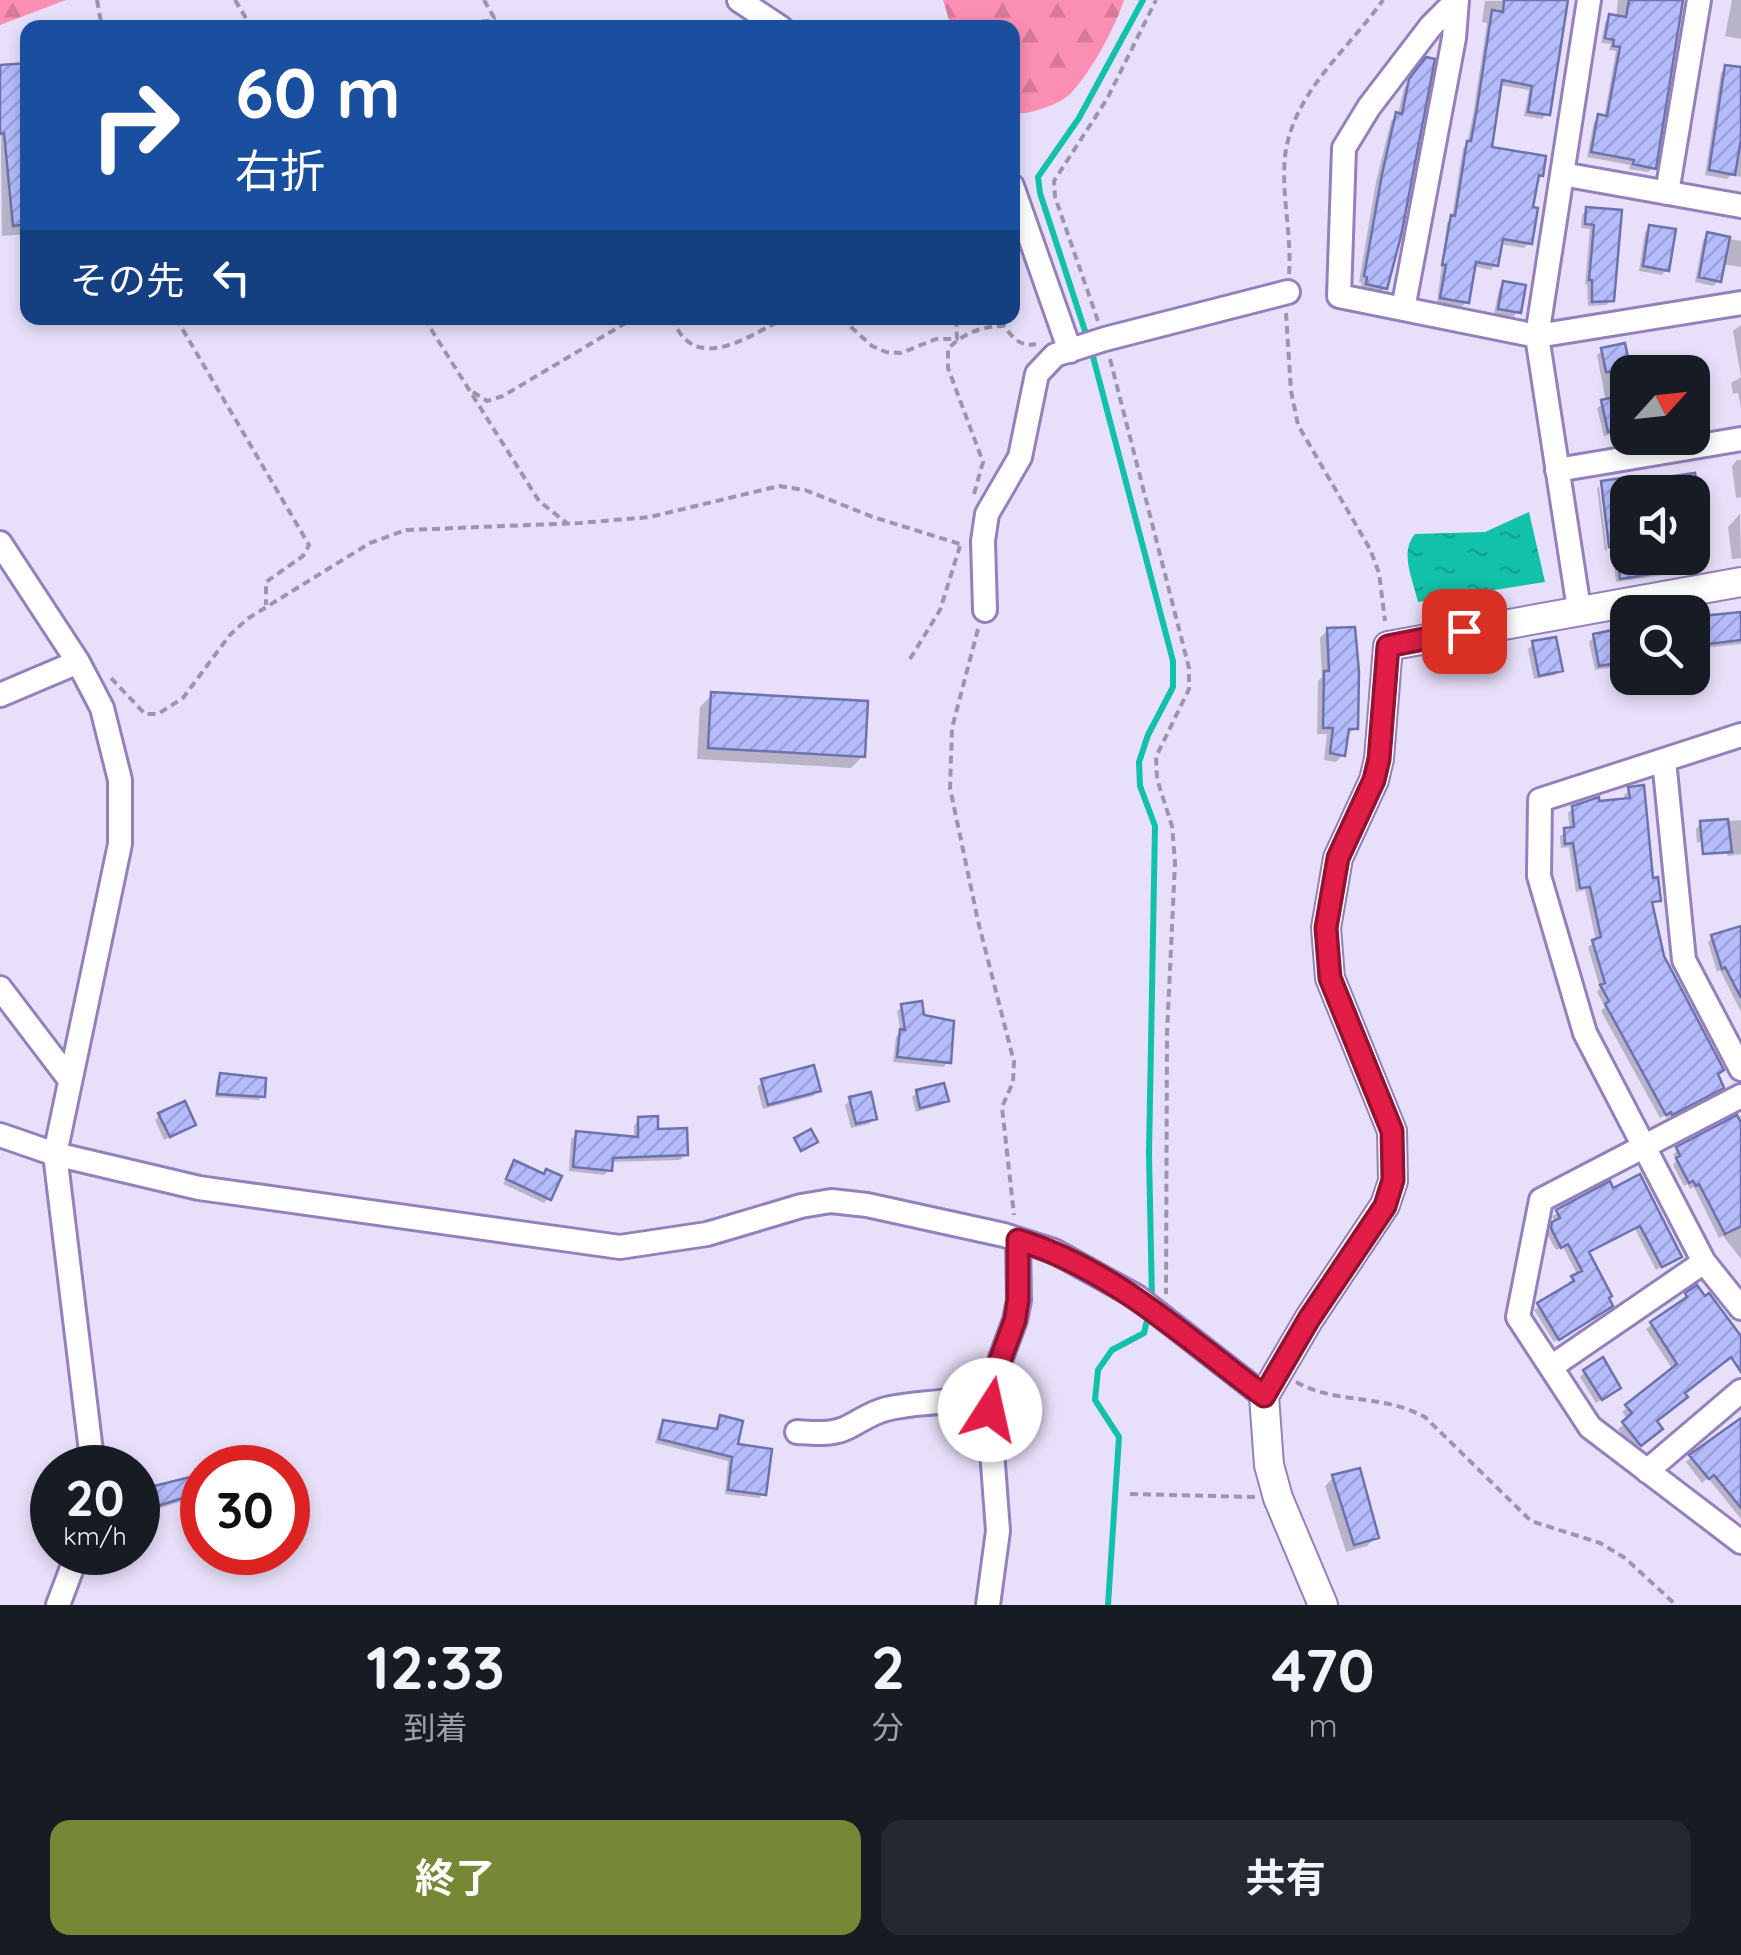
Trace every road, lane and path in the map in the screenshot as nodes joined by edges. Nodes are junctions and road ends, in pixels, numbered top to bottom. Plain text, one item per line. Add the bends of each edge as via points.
1 (484, 0) edge
2 (739, 0) edge
3 (1156, 0) edge
4 (1383, 0) edge
5 (1457, 0) edge
6 (1590, 0) edge
7 (1698, 0) edge
8 (496, 20) edge
9 (769, 20) edge
10 (1562, 174) junction
11 (1667, 194) junction
12 (1741, 206) edge
13 (1020, 209) edge
14 (1288, 292) junction
15 (1741, 303) edge
16 (1402, 309) junction
17 (180, 325) edge
18 (428, 325) edge
19 (622, 325) edge
20 (675, 325) edge
21 (771, 325) edge
22 (849, 325) edge
23 (956, 325) edge
24 (1536, 336) junction
25 (957, 339) junction
26 (1104, 339) junction
27 (1068, 344) junction
28 (469, 390) junction
29 (1741, 439) edge
30 (1557, 470) junction
31 (973, 497) dead end
32 (568, 524) junction
33 (963, 532) dead end
34 (0, 543) edge
35 (960, 544) junction
36 (1741, 582) edge
37 (266, 606) junction
38 (1580, 609) junction
39 (985, 610) joint
40 (1388, 646) junction
41 (910, 659) dead end
42 (78, 662) junction
43 (107, 673) dead end
44 (0, 695) edge
45 (1741, 735) edge
46 (1664, 760) junction
47 (0, 988) edge
48 (1741, 1069) edge
49 (70, 1080) junction
50 (1741, 1096) edge
51 (0, 1134) edge
52 (1643, 1148) junction
53 (55, 1154) junction
54 (1018, 1240) junction
55 (1704, 1262) junction
56 (1741, 1308) edge
57 (1168, 1322) junction
58 (1551, 1367) junction
59 (1279, 1370) junction
60 (992, 1386) junction
61 (1741, 1392) edge
62 (1264, 1396) junction
63 (797, 1432) dead end
64 (89, 1445) edge
65 (1646, 1470) junction
66 (1130, 1494) dead end
67 (1278, 1498) junction
68 (1741, 1542) edge
69 (69, 1575) edge
70 (58, 1605) edge
71 (988, 1605) edge
72 (1323, 1605) edge
73 (1676, 1605) edge

1 - 8 path
2 - 9 street
3 - 26 path via 1107,99 1054,181
4 - 14 path via 1290,126 1284,160
5 - 16 street
5 - 16 street via 1430,26 1344,148 1339,296
6 - 10 street
7 - 11 street
10 - 11 street
10 - 24 street
11 - 12 street
13 - 27 street
14 - 26 street
14 - 40 path via 1298,425 1370,549
15 - 24 street
16 - 24 street
17 - 37 path via 308,545 266,582
18 - 28 path
19 - 28 path via 504,396 487,401
20 - 21 path via 683,337 710,349
22 - 25 path via 886,352
23 - 25 path
24 - 30 street
25 - 27 path via 1004,326 1030,346
25 - 31 path via 948,349 948,368 983,462
26 - 27 street
26 - 57 path via 1189,668 1189,689 1156,757 1176,863 1167,1033
27 - 39 street via 1036,374 1020,457 987,514
28 - 32 path via 539,501
29 - 30 street
30 - 38 street
32 - 35 path via 650,517 779,486
32 - 37 path via 406,530
33 - 35 path
34 - 42 street
35 - 41 path via 940,610
36 - 38 street
37 - 43 path via 229,636 182,698 158,714 144,714
38 - 40 street
39 - 54 path via 952,728 950,788 1014,1062 1014,1082 1002,1108
40 - 59 street via 1379,759 1338,858 1326,928 1330,978 1392,1131 1393,1180 1385,1206
42 - 44 street
42 - 49 street via 115,751 120,844
45 - 46 street
46 - 48 street via 1684,960
46 - 52 street via 1540,800 1539,876 1585,1033
47 - 49 street
49 - 53 street
50 - 52 street
51 - 53 street
52 - 55 street
52 - 58 street via 1541,1200 1518,1316
53 - 54 street via 199,1188 620,1247 706,1234 831,1201
53 - 64 street
54 - 57 street via 1096,1272
54 - 60 street via 1018,1300
55 - 56 street
55 - 58 street
57 - 62 street
58 - 65 street via 1590,1427
59 - 62 street
59 - 73 path via 1320,1394 1379,1399 1425,1417 1531,1521 1600,1543
60 - 63 street via 962,1400 872,1413 840,1431
60 - 71 street via 998,1530
61 - 65 street
62 - 67 street
65 - 68 street
66 - 67 path
67 - 72 street
69 - 70 street

